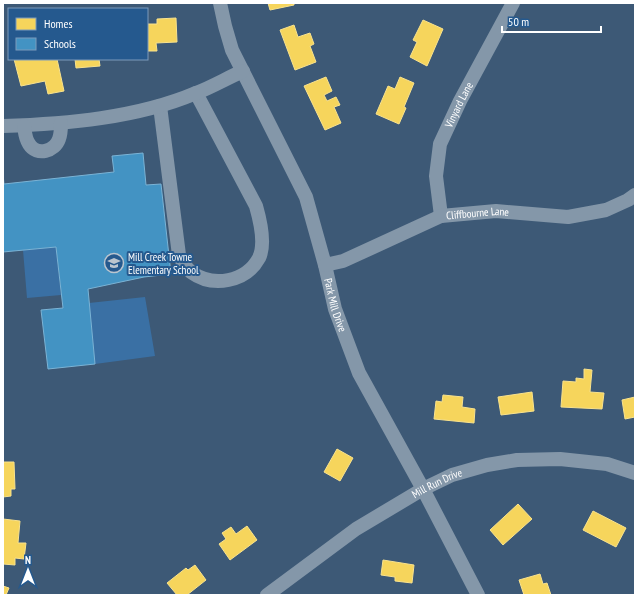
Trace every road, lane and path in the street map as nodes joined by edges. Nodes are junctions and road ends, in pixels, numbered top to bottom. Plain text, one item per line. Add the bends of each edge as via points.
1 (220, 3) edge
2 (512, 3) edge
3 (242, 71) junction
4 (196, 94) junction
5 (160, 106) junction
6 (61, 123) junction
7 (3, 126) edge
8 (24, 126) junction
9 (635, 196) edge
10 (441, 216) junction
11 (325, 265) junction
12 (635, 473) edge
13 (423, 489) junction
14 (267, 595) edge
15 (478, 595) edge

1 - 3 street, Park Mill Drive via 224,26
2 - 10 street, Vinyard Lane via 460,100 440,144 436,176
3 - 4 street
3 - 11 street, Park Mill Drive via 306,197
4 - 5 street
4 - 5 street via 256,206 261,222 260,257 250,269 229,281 217,282 191,272 179,255
5 - 6 street
6 - 8 street
6 - 8 street via 60,138 55,147 46,152 36,151 30,146
7 - 8 street
9 - 10 street, Cliffbourne Lane via 606,210 568,217 496,211
10 - 11 street, Cliffbourne Lane via 343,261
11 - 13 street, Park Mill Drive via 336,309 359,373
12 - 13 street, Mill Run Drive via 607,464 560,459 517,460 452,475
13 - 14 street, Mill Run Drive via 356,529
13 - 15 street, Park Mill Drive

